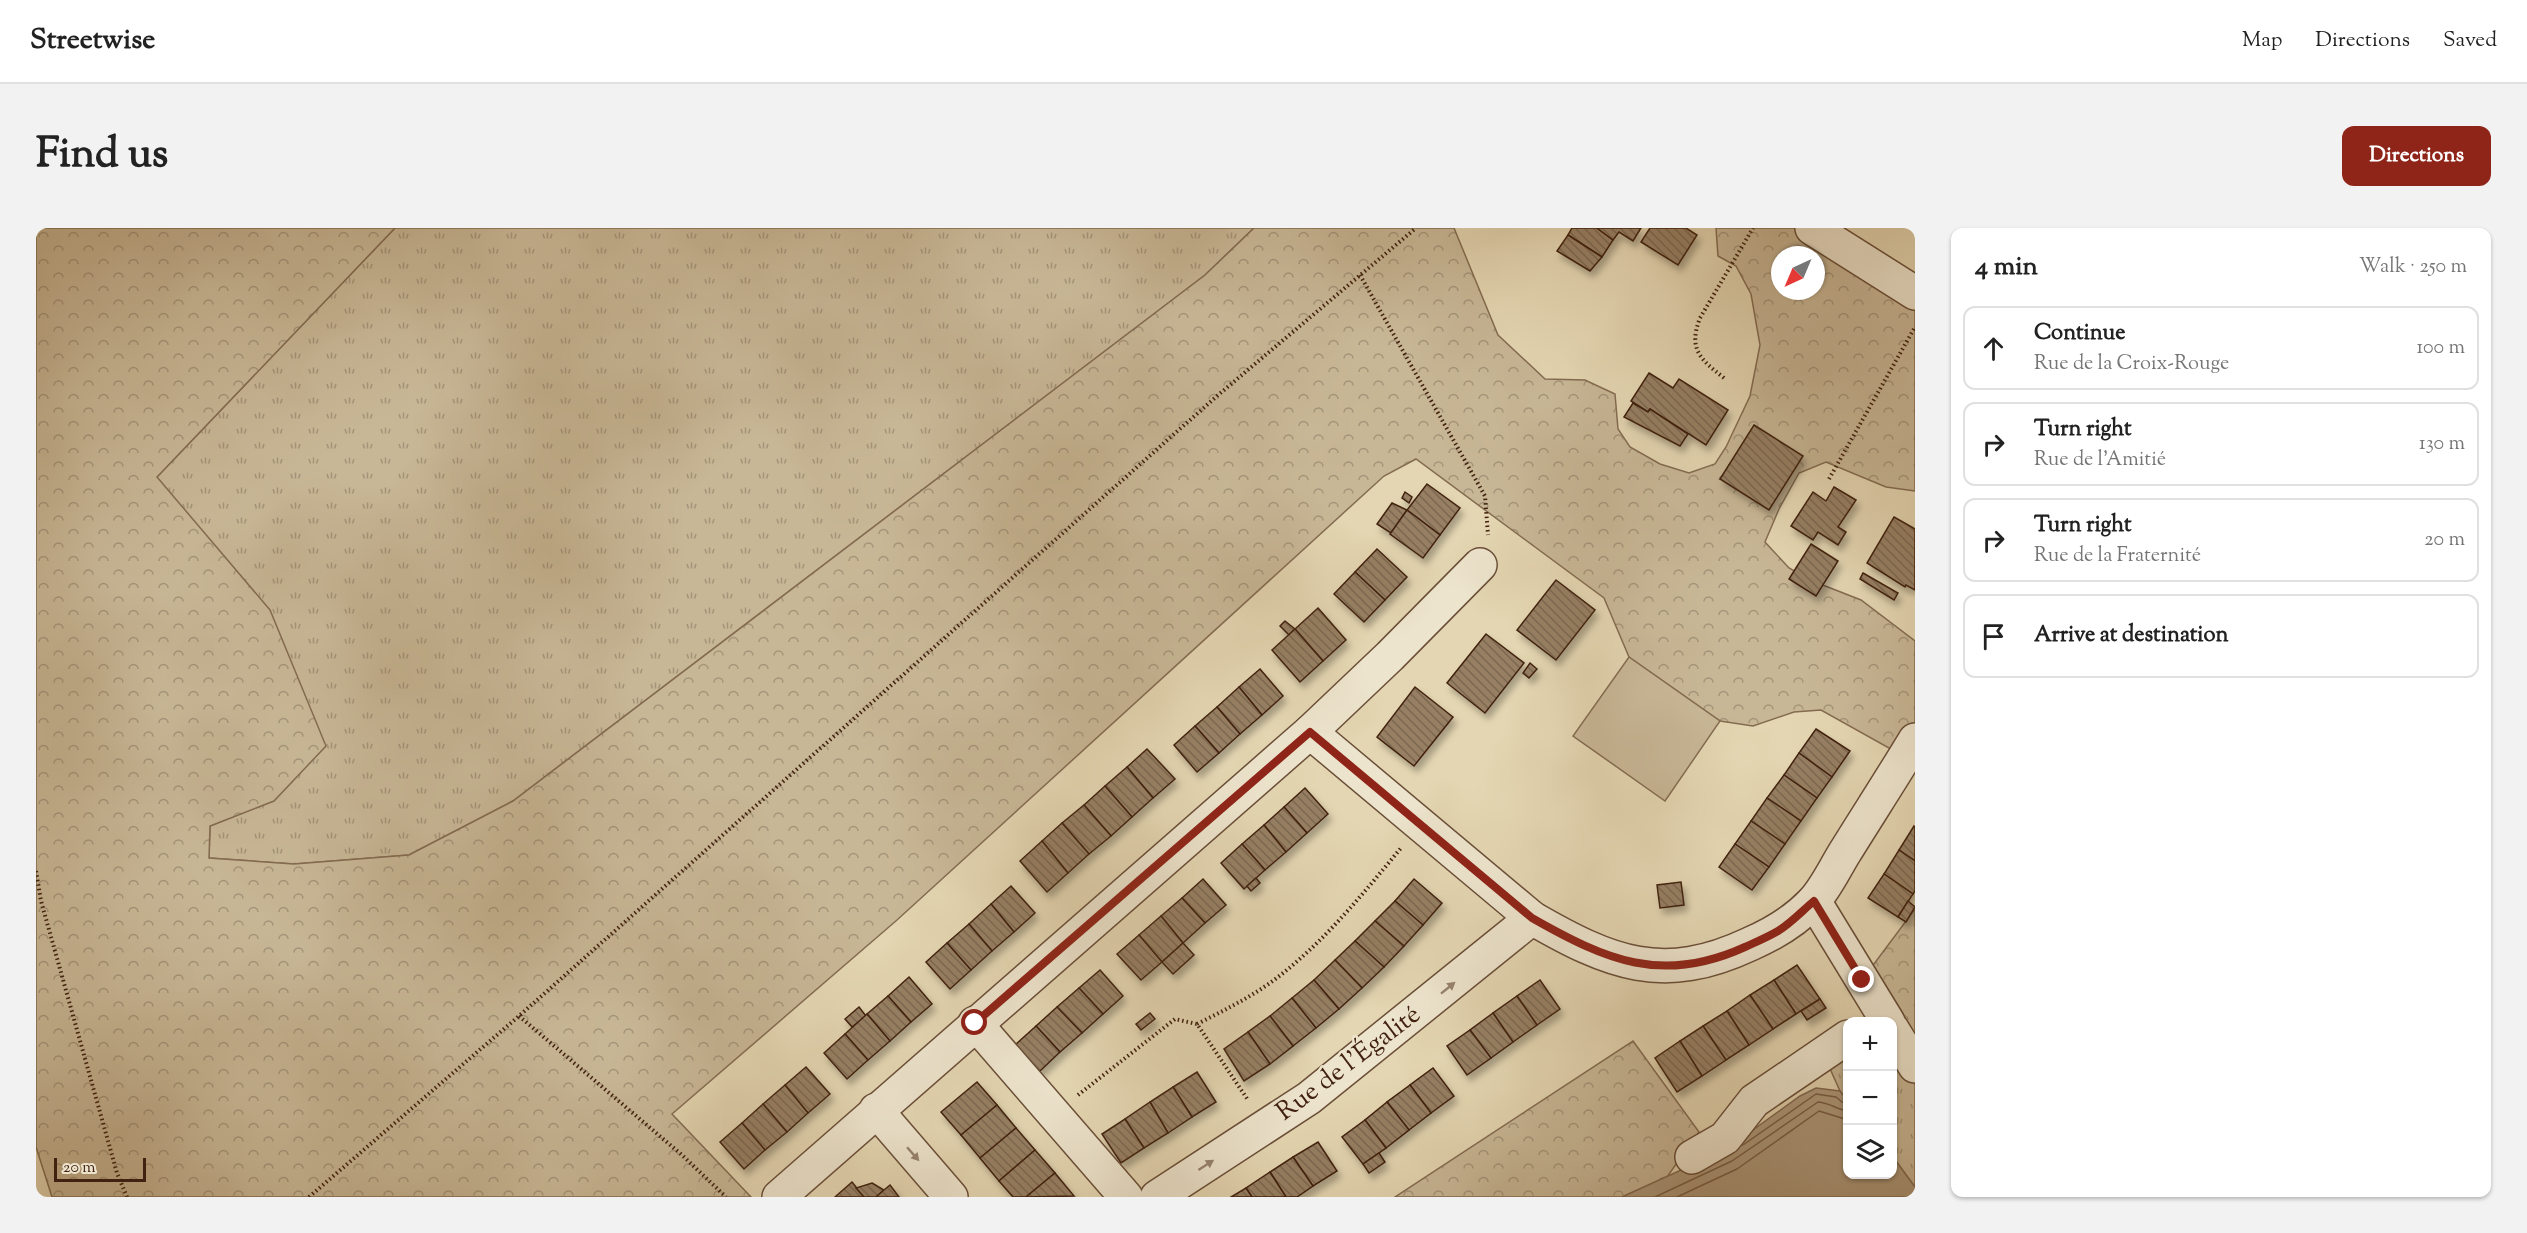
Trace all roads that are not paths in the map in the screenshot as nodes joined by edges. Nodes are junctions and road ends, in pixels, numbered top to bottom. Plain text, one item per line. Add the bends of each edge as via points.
1 (1812, 228) edge
2 (1915, 293) edge
3 (1480, 565) road end
4 (1310, 732) junction
5 (1915, 740) edge
6 (1814, 901) junction
7 (1532, 918) junction
8 (1882, 1017) edge
9 (975, 1023) junction
10 (1843, 1040) edge
11 (1897, 1040) edge
12 (1915, 1066) edge
13 (876, 1110) junction
14 (1692, 1157) dead end
15 (779, 1197) edge
16 (951, 1197) edge
17 (1126, 1197) edge
18 (1157, 1197) edge

1 - 2 street
3 - 4 street
4 - 7 street
4 - 9 street
5 - 6 street
6 - 7 street via 1779,931 1708,961 1676,967 1610,957
6 - 8 street
18 -> 7 street, Rue de l'Égalité via 1310,1098
9 - 13 street
9 - 17 street
10 - 14 street via 1754,1101 1725,1138
11 - 12 street
13 - 15 street
13 -> 16 street

